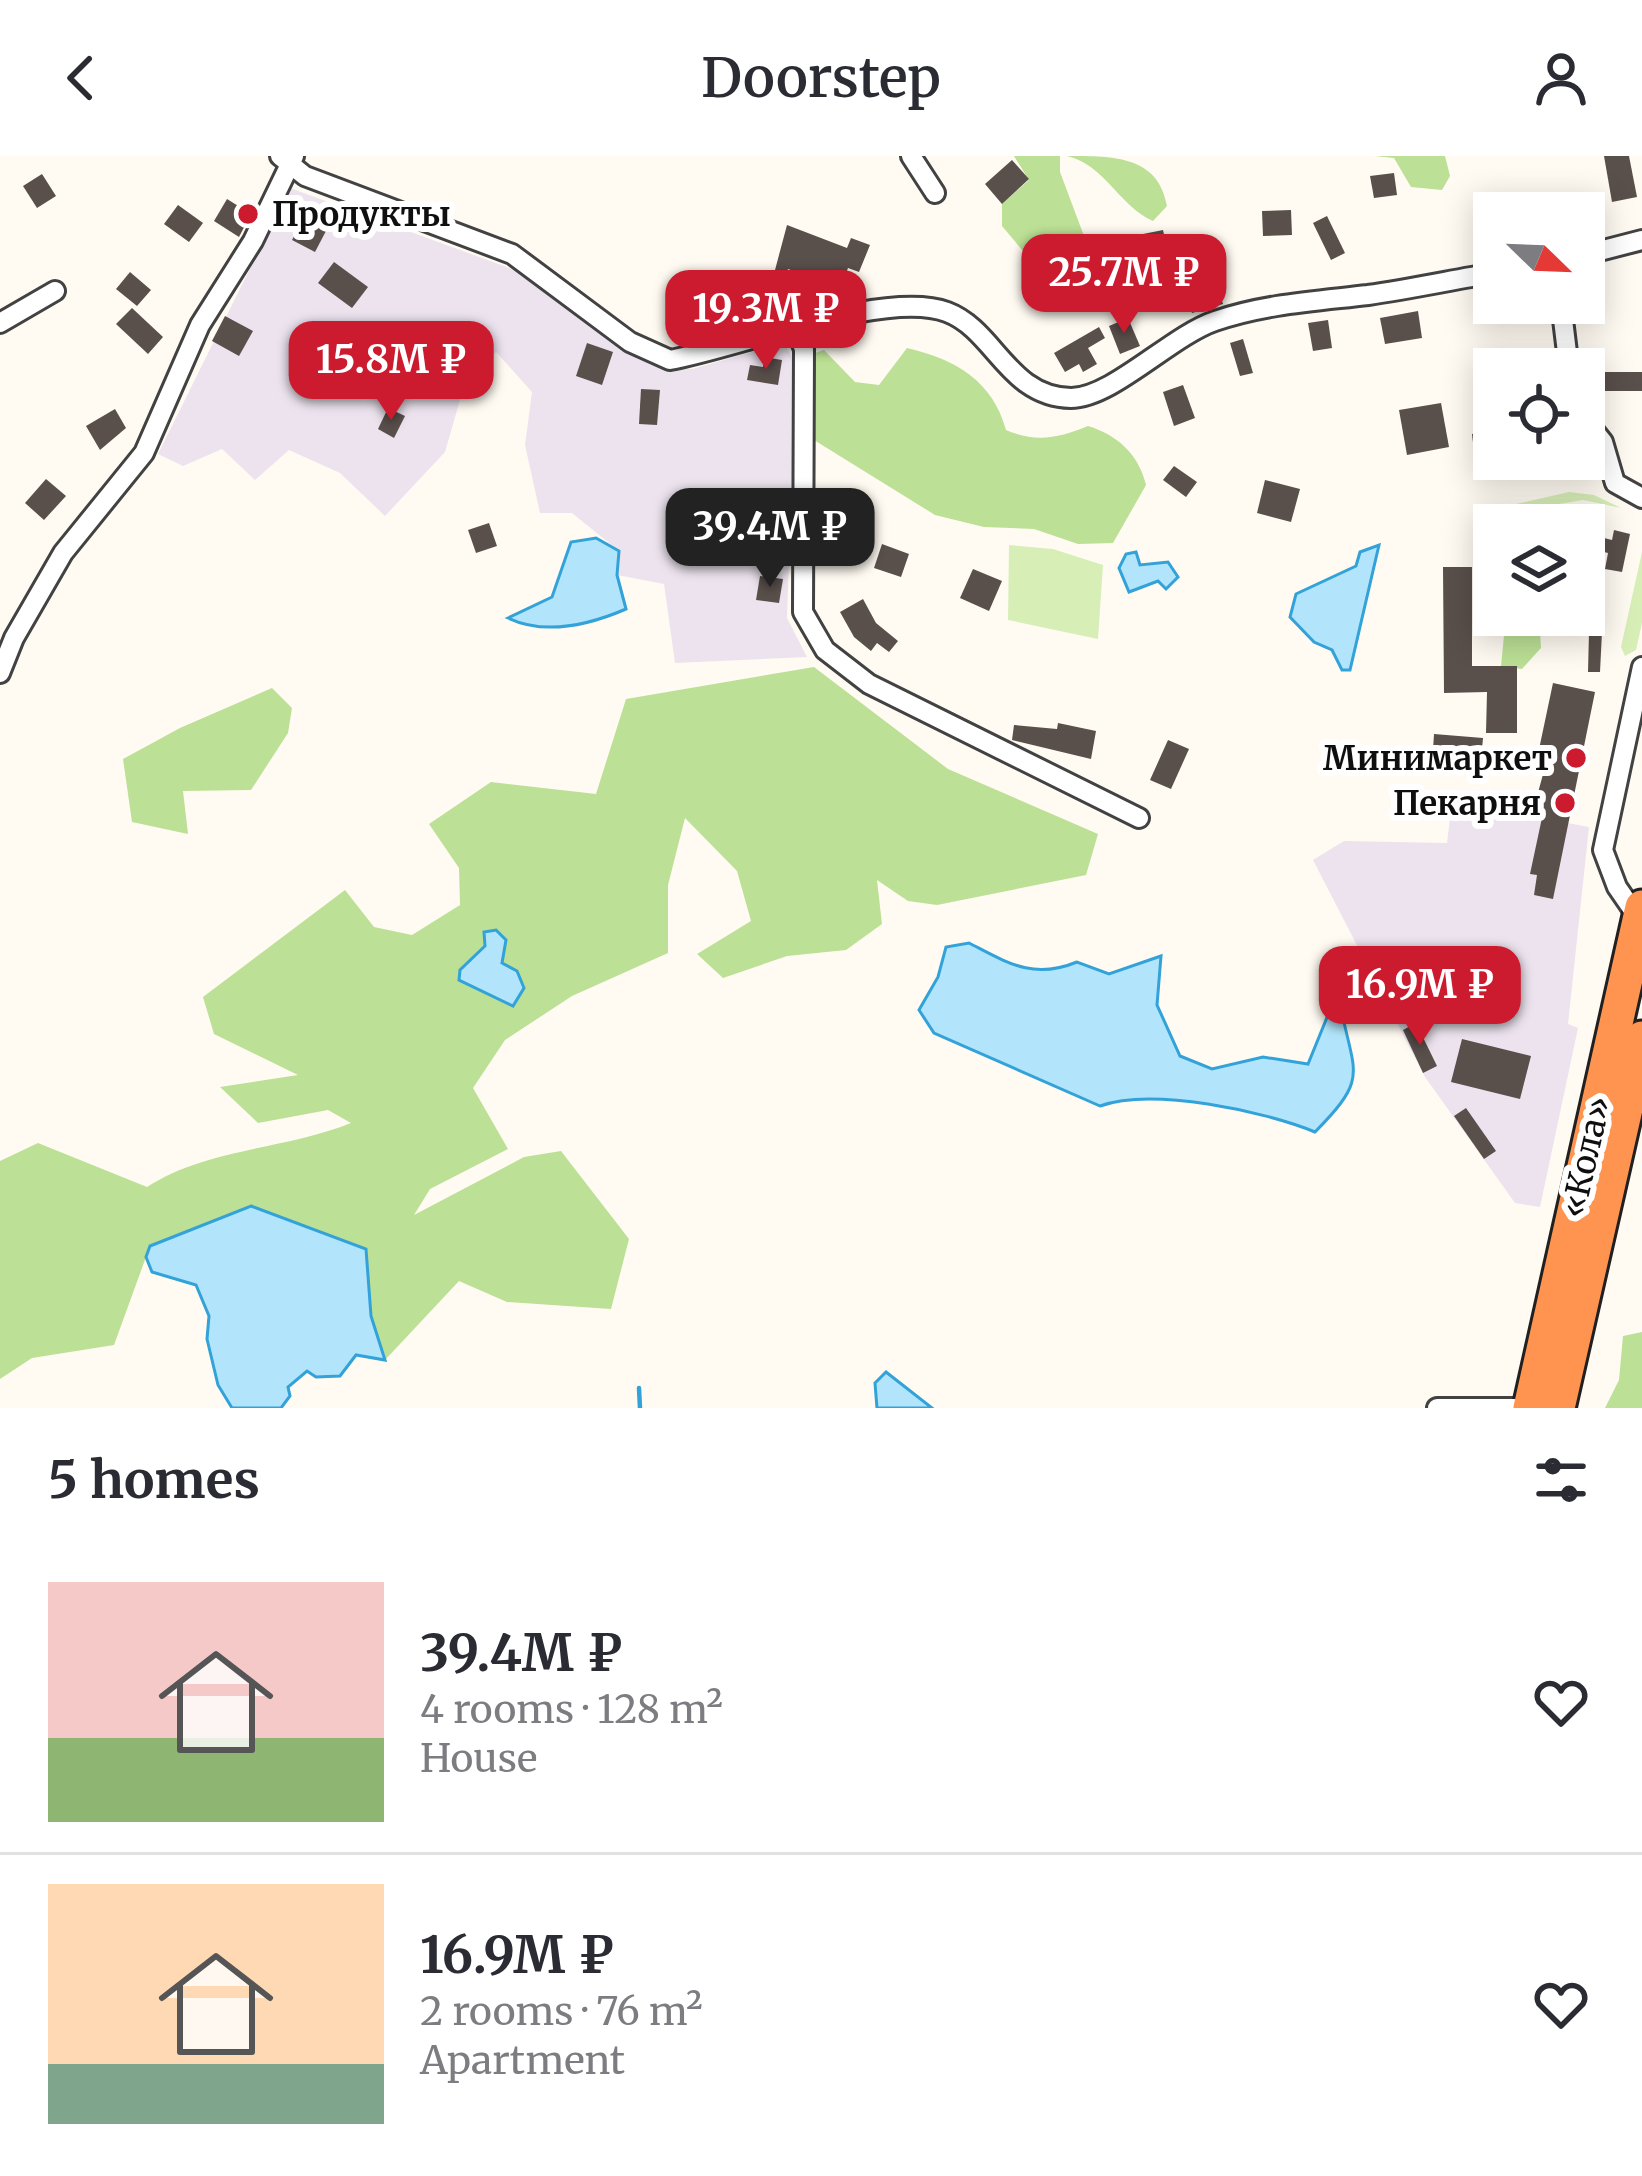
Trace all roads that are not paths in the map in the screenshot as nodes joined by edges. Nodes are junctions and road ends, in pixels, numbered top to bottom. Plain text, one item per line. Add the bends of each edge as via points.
1 (911, 156) edge
2 (288, 158) edge
3 (935, 193) dead end
4 (1642, 240) edge
5 (1605, 250) edge
6 (1473, 276) edge
7 (55, 291) dead end
8 (0, 323) edge
9 (796, 328) junction
10 (1605, 449) edge
11 (1642, 498) edge
12 (7, 632) edge
13 (1642, 668) edge
14 (0, 673) edge
15 (1139, 818) dead end
16 (1641, 913) edge
17 (1642, 1038) edge
18 (1642, 1069) edge
19 (1627, 1105) junction
20 (1438, 1408) edge
21 (1514, 1408) edge
22 (1530, 1408) edge
23 (1558, 1408) edge

1 - 3 street
2 - 9 street via 305,176 512,254 630,342 670,360
2 - 12 street via 253,241 200,325 145,453
4 - 5 street
6 - 9 street via 1219,320 1074,398 1032,390 950,313 911,305
7 - 8 street
9 - 15 street via 804,350 803,612 825,650 868,684
10 - 11 street via 1615,483
12 - 14 street
13 - 16 street via 1603,850 1616,887
16 - 22 highway, «Кола»
17 - 19 highway, «Кола»
18 - 19 street
19 - 23 highway, «Кола»
20 - 21 street

